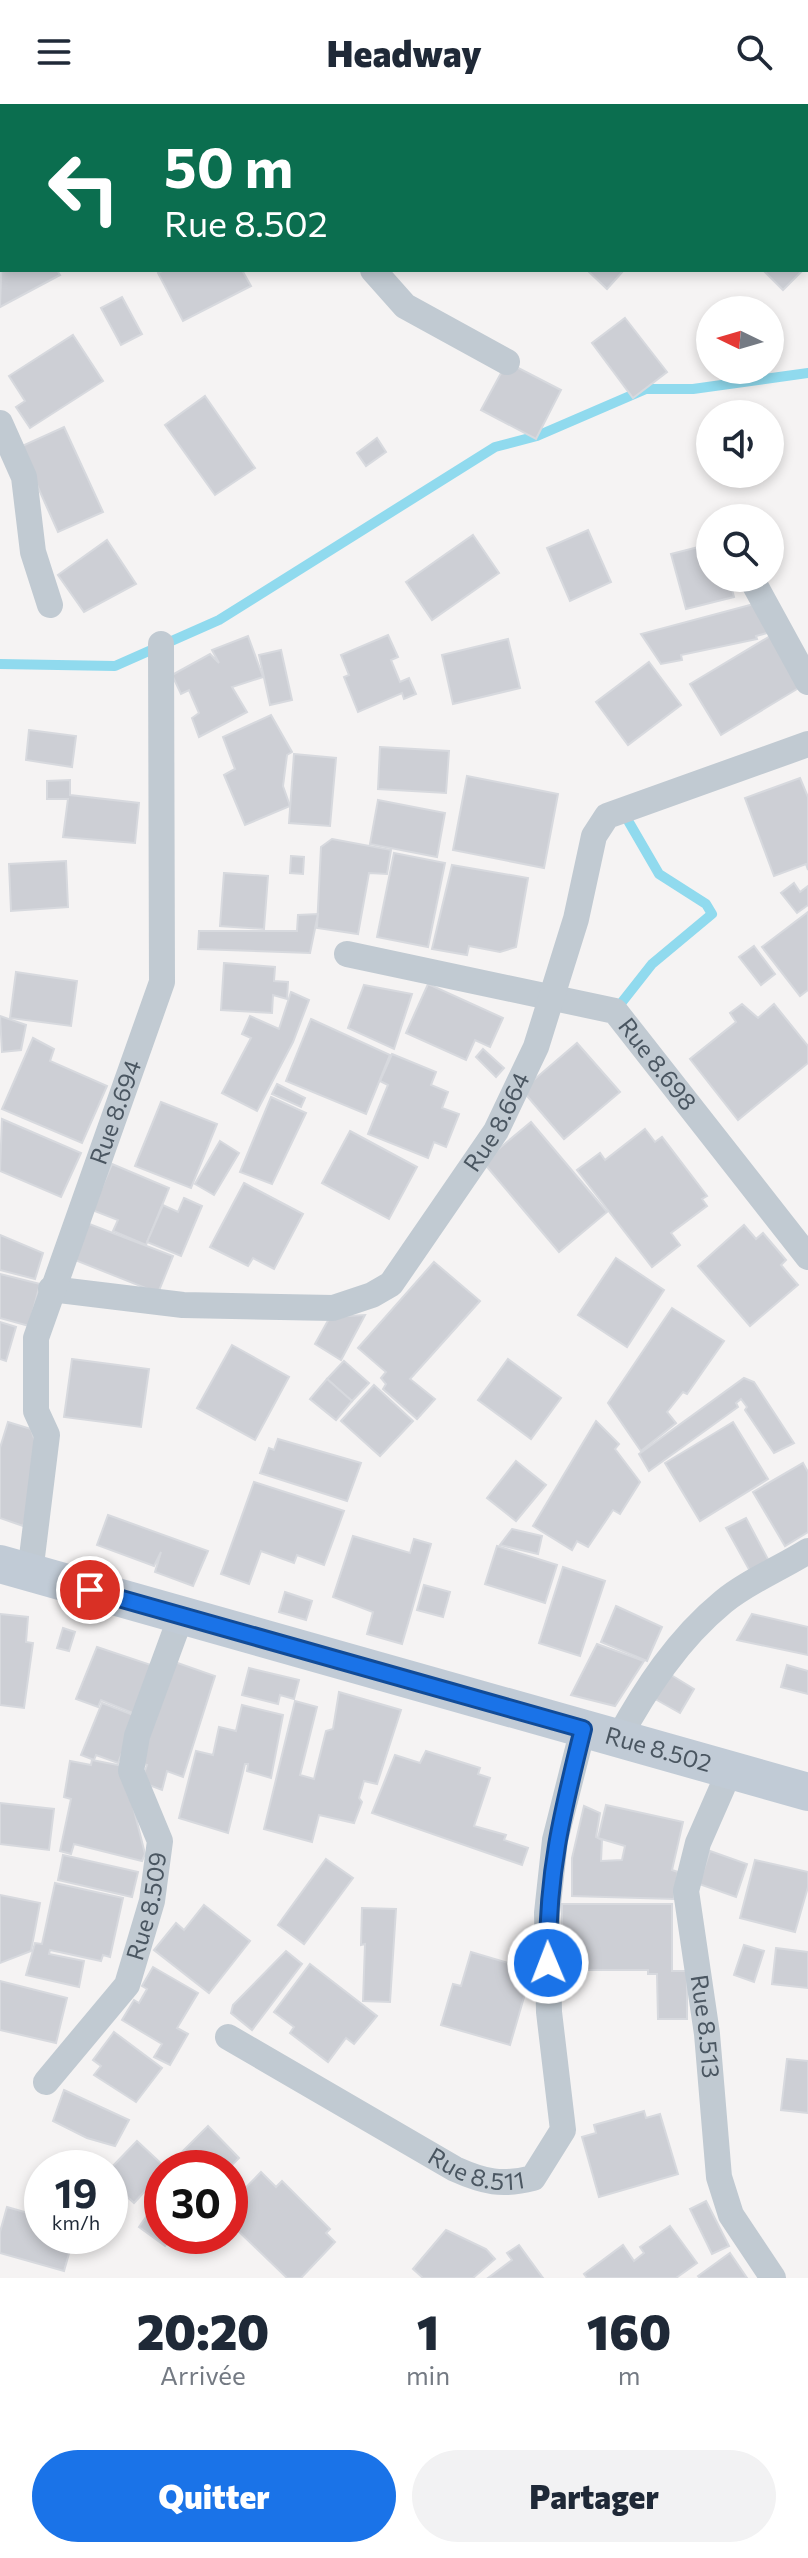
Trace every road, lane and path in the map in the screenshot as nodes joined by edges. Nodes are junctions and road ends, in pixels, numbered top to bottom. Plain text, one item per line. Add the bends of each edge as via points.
1 (375, 272) edge
2 (507, 362) dead end
3 (0, 423) edge
4 (759, 592) edge
5 (50, 605) dead end
6 (161, 644) dead end
7 (808, 682) edge
8 (808, 744) edge
9 (347, 954) dead end
10 (551, 998) junction
11 (808, 1257) edge
12 (51, 1289) junction
13 (808, 1551) edge
14 (15, 1568) edge
15 (181, 1616) junction
16 (600, 1734) junction
17 (730, 1770) junction
18 (808, 1792) edge
19 (228, 2037) dead end
20 (46, 2082) dead end
21 (773, 2278) edge

1 - 2 street via 405,306
3 - 5 street via 24,477 33,552
4 - 7 street
6 - 12 street, Rue 8.694 via 162,982
8 - 10 street, Rue 8.664 via 607,816 594,836
9 - 10 street, Rue 8.698
10 - 11 street, Rue 8.698 via 615,1011
10 - 12 street, Rue 8.664 via 536,1047 496,1131 391,1284 333,1308 183,1305
12 - 14 street, Rue 8.694 via 36,1338 36,1411 47,1435
13 - 16 street via 724,1601
14 - 15 main road, Rue 8.502
15 - 16 main road, Rue 8.502
15 - 20 street, Rue 8.509 via 137,1736 131,1771 160,1841 152,1901 127,1985
16 - 17 main road, Rue 8.502
16 - 19 street, Rue 8.511 via 555,1840 547,1913 549,2012 563,2130 533,2178 485,2182 455,2169
17 - 18 main road, Rue 8.502
17 - 21 street, Rue 8.513 via 698,1843 687,1906 707,2034 719,2177 731,2215

